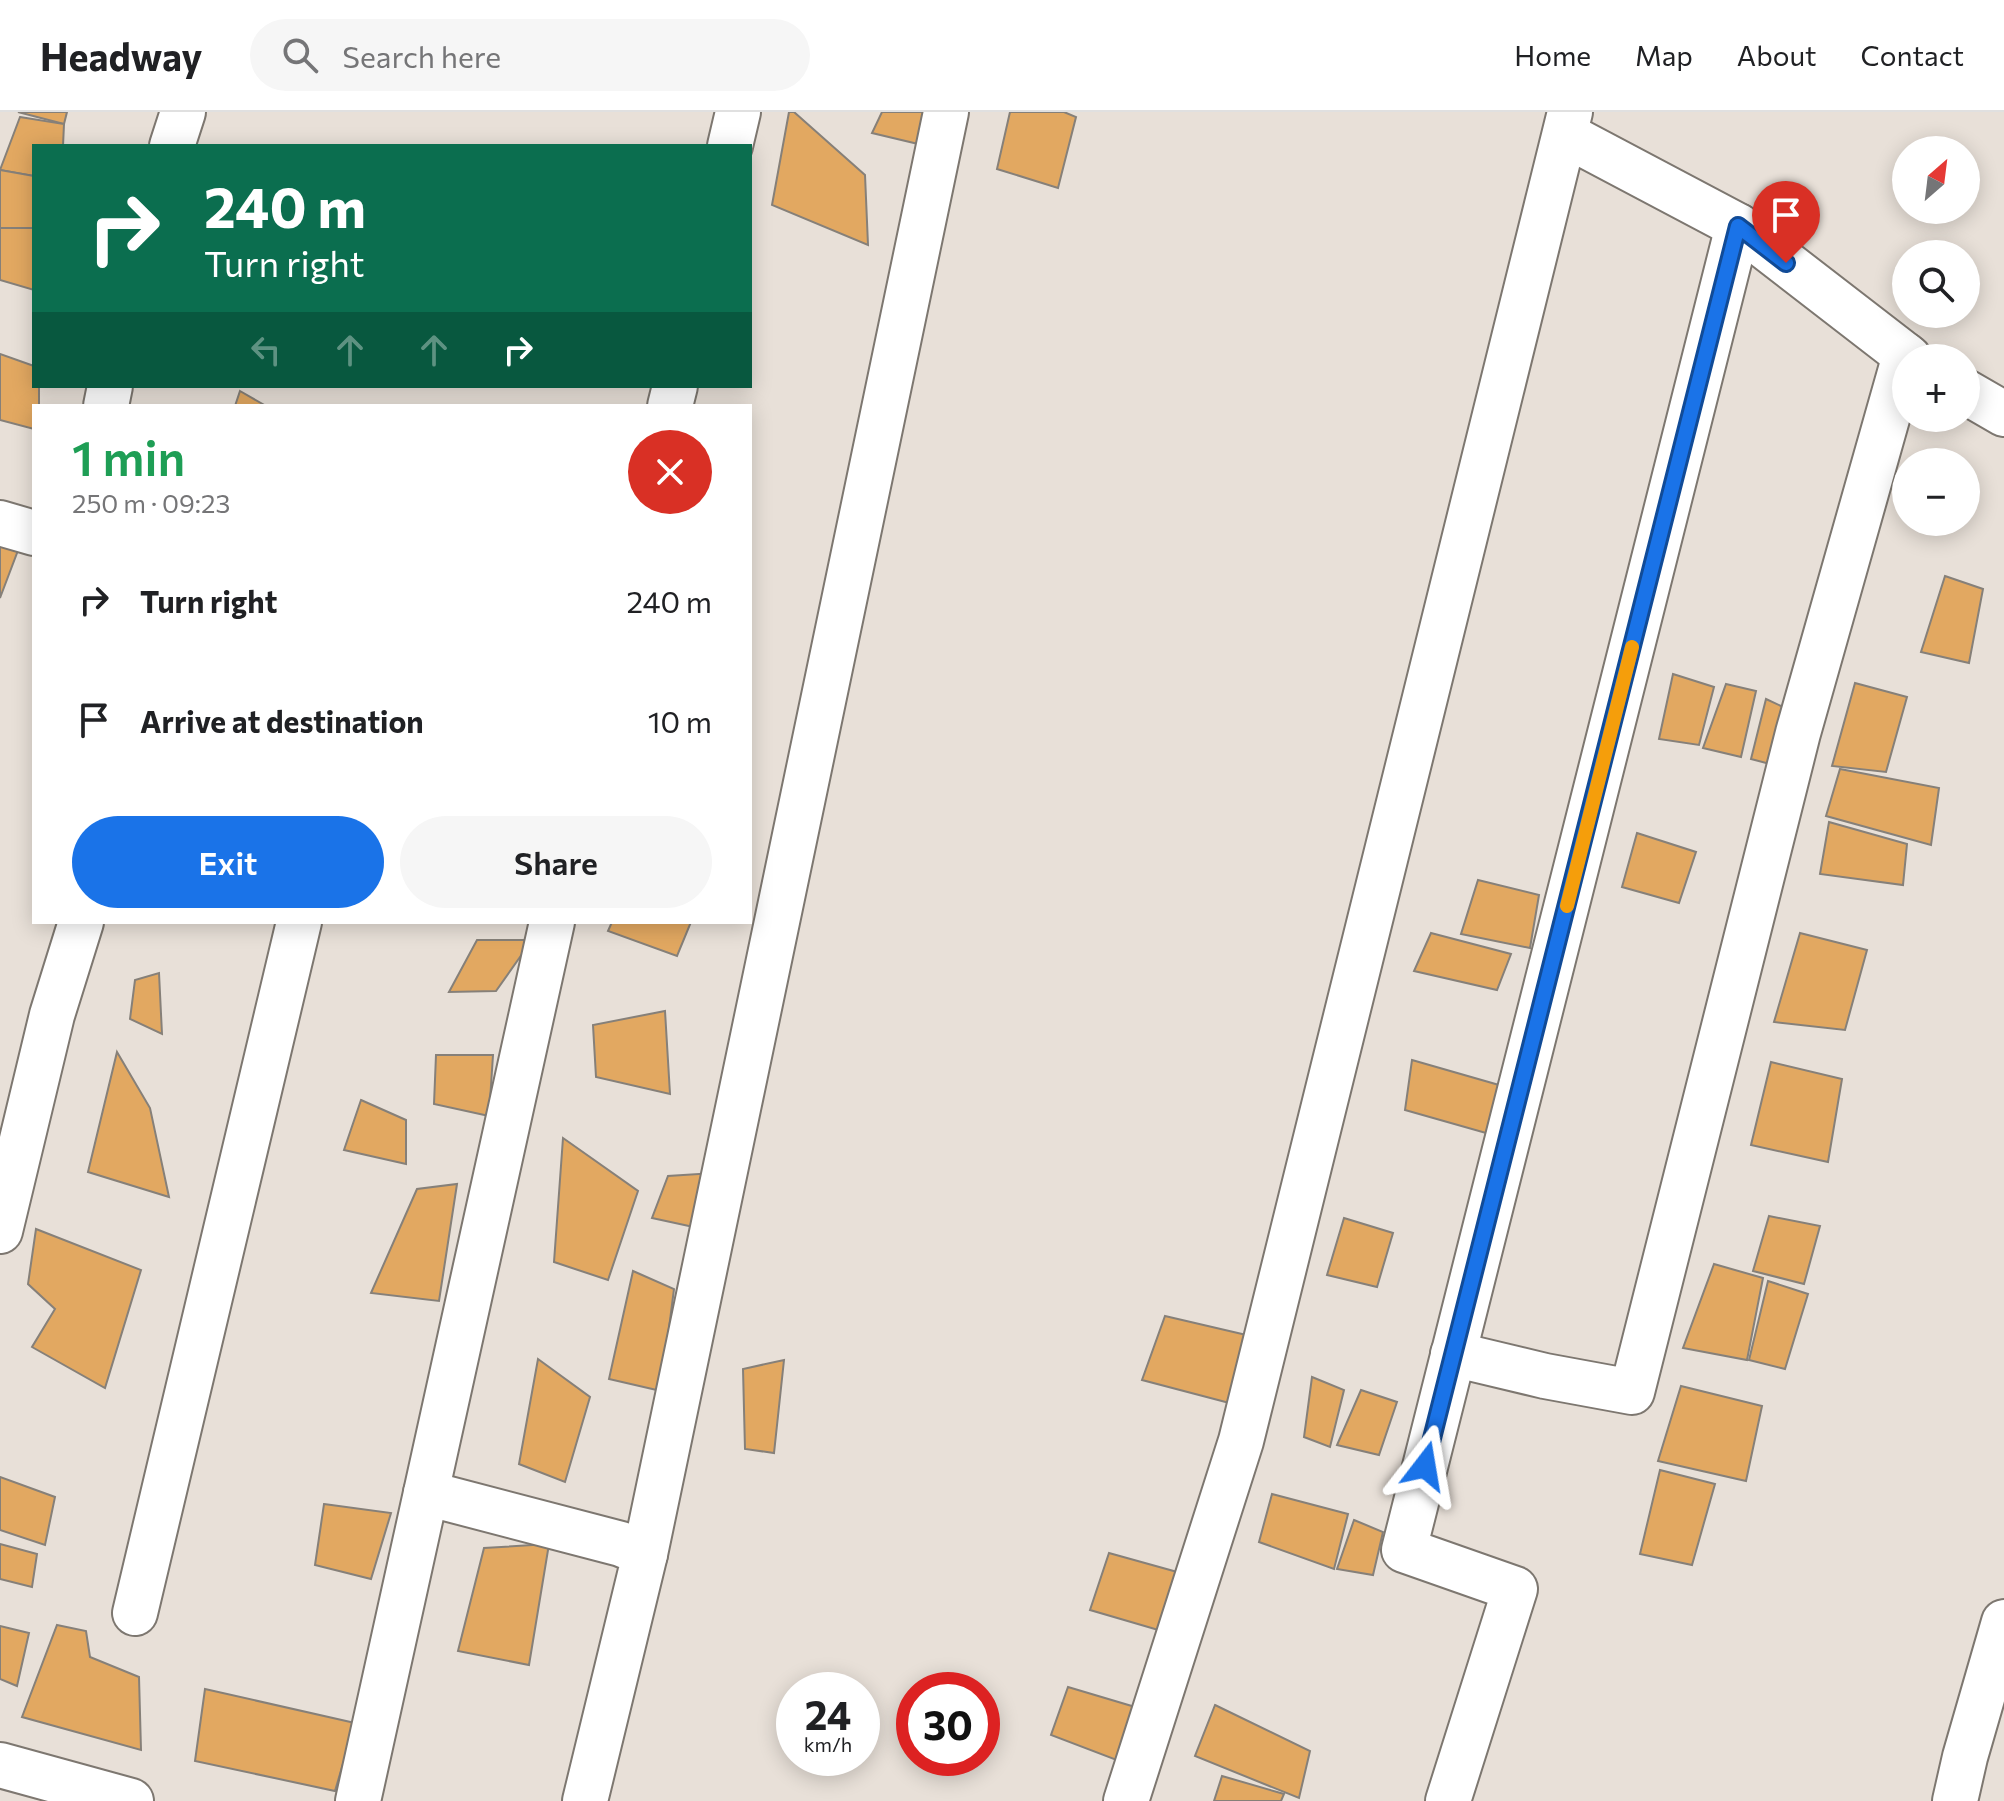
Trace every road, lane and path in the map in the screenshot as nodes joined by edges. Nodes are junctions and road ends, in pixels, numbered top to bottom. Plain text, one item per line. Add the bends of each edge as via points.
1 (183, 112) edge
2 (738, 112) edge
3 (946, 112) edge
4 (1568, 123) edge
5 (173, 144) edge
6 (730, 144) edge
7 (1738, 226) junction
8 (1892, 345) edge
9 (1980, 400) edge
10 (1892, 409) edge
11 (2004, 414) edge
12 (0, 523) edge
13 (32, 532) edge
14 (80, 924) edge
15 (299, 924) edge
16 (552, 924) edge
17 (0, 1231) edge
18 (1453, 1354) junction
19 (426, 1493) junction
20 (645, 1554) junction
21 (135, 1613) dead end
22 (2004, 1622) edge
23 (0, 1765) edge
24 (131, 1801) edge
25 (358, 1801) edge
26 (585, 1801) edge
27 (1126, 1801) edge
28 (1448, 1801) edge
29 (1955, 1801) edge

1 - 5 street
2 - 6 street
3 - 20 street
4 - 7 street
4 - 27 street via 1241,1441
7 - 8 street
7 - 18 street
9 - 11 street
10 - 18 street via 1798,733 1632,1392
12 - 13 street
14 - 17 street via 52,1015
15 - 21 street
16 - 19 street
18 - 28 street via 1404,1550 1515,1589
19 - 20 street
19 - 25 street
20 - 26 street
22 - 29 street
23 - 24 street

